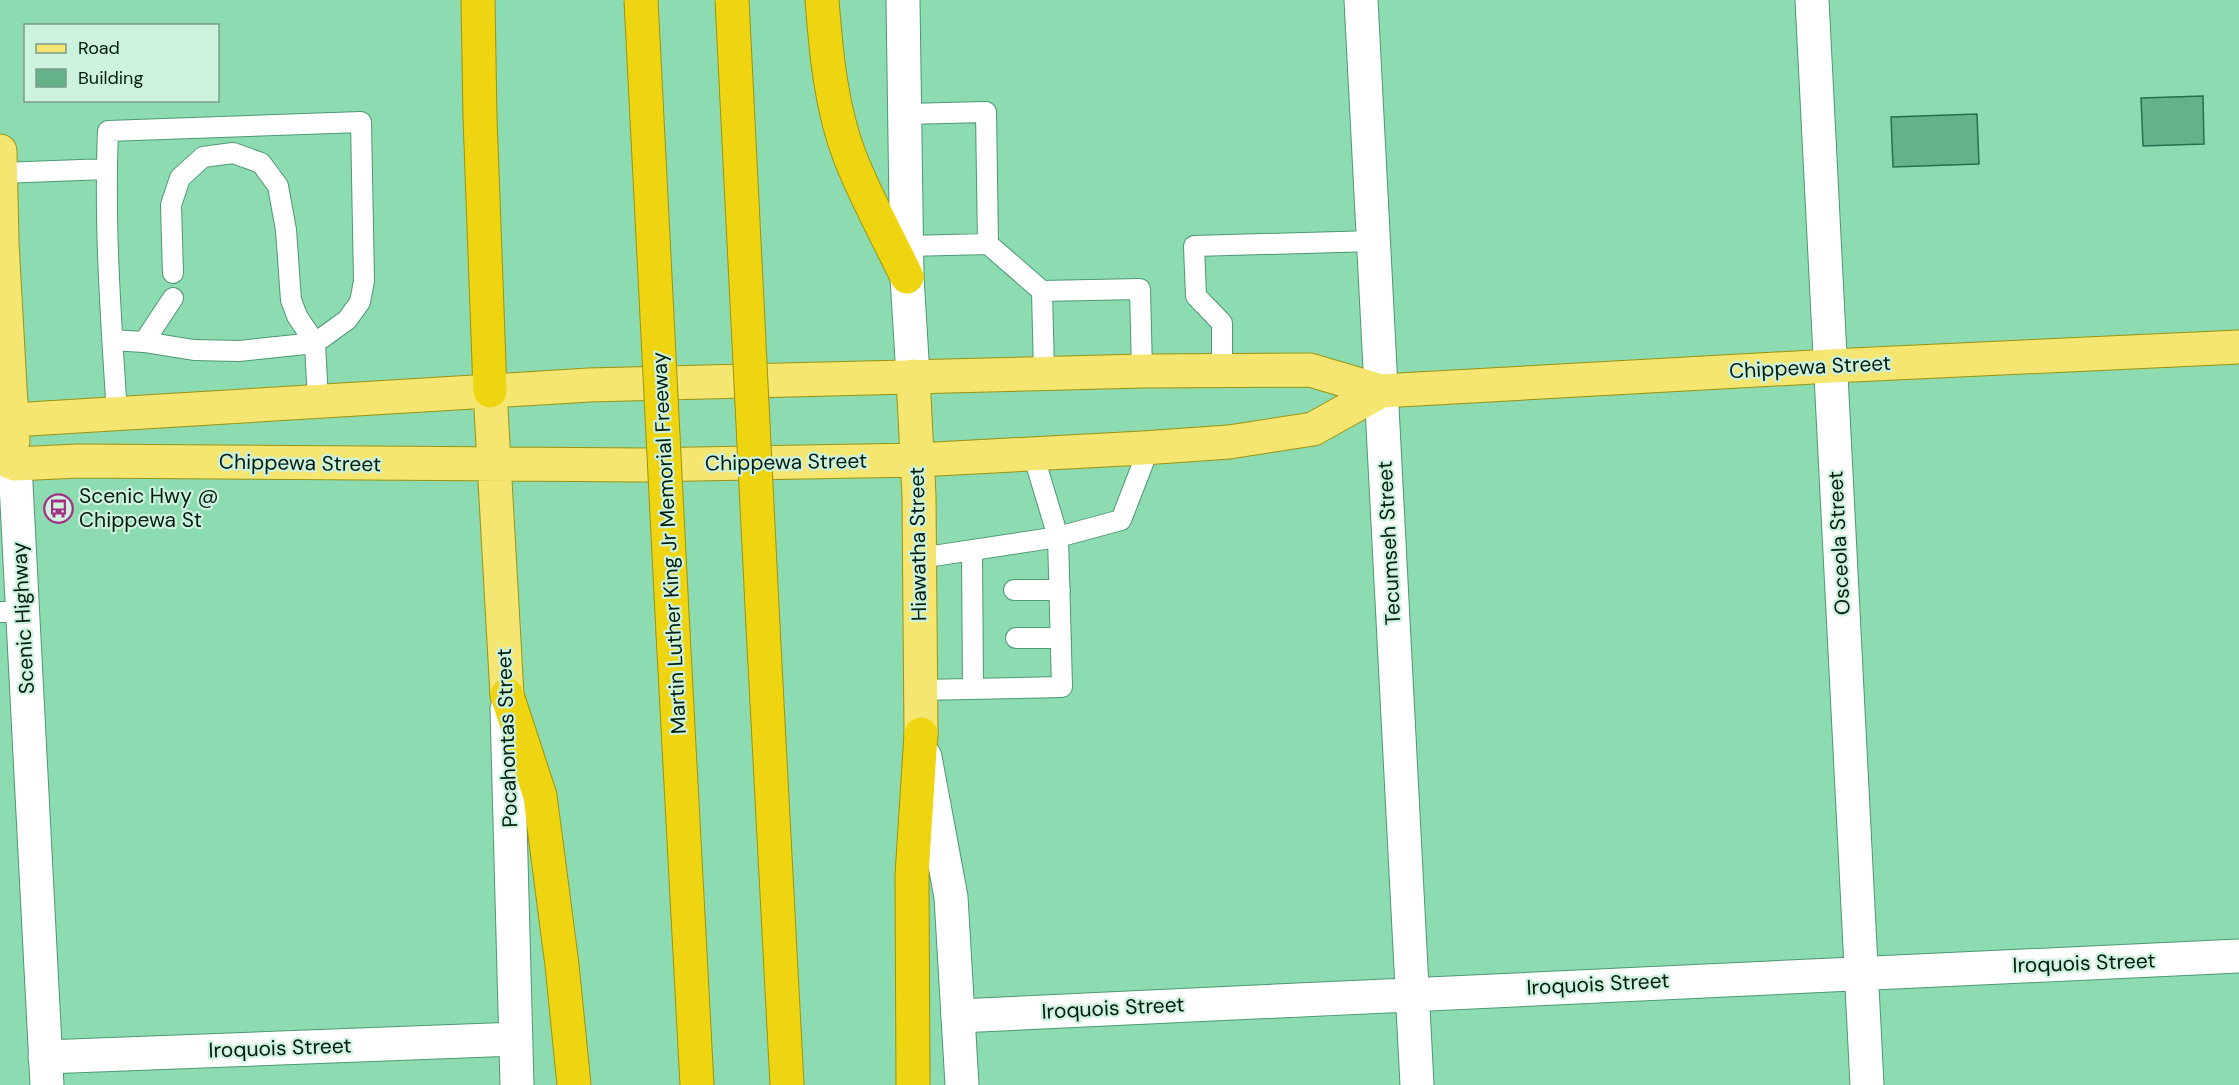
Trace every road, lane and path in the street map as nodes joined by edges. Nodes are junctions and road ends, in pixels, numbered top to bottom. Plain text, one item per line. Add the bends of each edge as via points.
1 (478, 0) edge
2 (641, 0) edge
3 (732, 0) edge
4 (822, 0) edge
5 (903, 0) edge
6 (1361, 0) edge
7 (1812, 0) edge
8 (905, 114) junction
9 (1, 162) edge
10 (107, 169) junction
11 (1374, 241) junction
12 (1, 243) edge
13 (988, 244) junction
14 (907, 261) junction
15 (173, 273) dead end
16 (1042, 291) junction
17 (173, 298) dead end
18 (112, 340) junction
19 (144, 342) junction
20 (315, 343) junction
21 (2239, 347) edge
22 (1831, 366) junction
23 (1222, 370) junction
24 (1142, 371) junction
25 (1044, 373) junction
26 (913, 376) junction
27 (490, 391) junction
28 (1381, 391) junction
29 (318, 402) junction
30 (117, 414) junction
31 (6, 422) edge
32 (1149, 448) junction
33 (1033, 454) junction
34 (917, 460) junction
35 (7, 461) edge
36 (493, 464) junction
37 (1058, 537) junction
38 (972, 550) junction
39 (920, 558) junction
40 (1014, 590) dead end
41 (1060, 590) junction
42 (11, 612) edge
43 (1016, 638) dead end
44 (1061, 638) junction
45 (973, 689) junction
46 (920, 690) junction
47 (507, 695) junction
48 (921, 734) junction
49 (2239, 956) edge
50 (1861, 972) junction
51 (1412, 993) junction
52 (958, 1016) junction
53 (515, 1039) junction
54 (46, 1071) edge
55 (518, 1085) edge
56 (574, 1085) edge
57 (697, 1085) edge
58 (787, 1085) edge
59 (913, 1085) edge
60 (962, 1085) edge
61 (1417, 1085) edge
62 (1867, 1085) edge

1 - 27 highway
2 - 57 highway, Martin Luther King Jr Memorial Freeway, bridge
3 - 58 highway, bridge
4 - 14 highway via 833,88 850,156
5 - 8 street, Hiawatha Street
6 - 11 street, Tecumseh Street
7 - 22 street, Osceola Street
8 - 13 lane via 986,112
8 - 14 street, Hiawatha Street
9 - 10 lane
9 - 12 main road, Scenic Highway
10 - 18 lane
10 - 20 lane via 108,130 361,122 364,281 360,302 347,320
11 - 23 lane via 1194,246 1196,296 1222,323
11 - 28 street, Tecumseh Street
12 - 31 main road, Scenic Highway
13 - 14 lane
13 - 16 lane
14 - 26 street, Hiawatha Street
15 - 20 lane via 171,205 180,178 203,157 233,153 261,163 278,186 291,300
16 - 24 lane via 1140,289
16 - 25 lane
17 - 19 lane
18 - 19 lane
18 - 30 lane
19 - 20 lane via 194,350 239,351
20 - 29 lane
21 - 22 main road, Chippewa Street
22 - 28 main road, Chippewa Street
22 - 50 street, Osceola Street
23 - 24 main road, Chippewa Street
23 - 28 main road, Chippewa Street via 1310,370
24 - 25 main road, Chippewa Street
25 - 26 main road, Chippewa Street
26 - 27 main road, Chippewa Street
26 - 34 main road, Hiawatha Street
27 - 29 main road, Chippewa Street
27 - 36 main road, Pocahontas Street
28 - 32 main road, Chippewa Street via 1313,429 1229,442
28 - 51 street, Tecumseh Street
29 - 30 main road, Chippewa Street
30 - 31 main road, Chippewa Street
31 - 35 main road, Scenic Highway
32 - 33 main road, Chippewa Street
32 - 37 lane via 1120,520
33 - 34 main road, Chippewa Street
33 - 37 lane
34 - 36 main road, Chippewa Street
34 - 39 main road, Hiawatha Street
35 - 36 main road, Chippewa Street
35 - 42 street, Scenic Highway
36 - 47 main road, Pocahontas Street
37 - 38 lane
37 - 41 lane
38 - 39 lane
38 - 45 lane via 978,638
39 - 46 main road, Hiawatha Street
40 - 41 lane
41 - 44 lane
42 - 54 street, Scenic Highway
43 - 44 lane
44 - 45 lane via 1062,687
45 - 46 lane
46 - 48 main road, Hiawatha Street
47 - 53 street, Pocahontas Street
47 - 56 highway via 540,796
48 - 52 street, Hiawatha Street via 951,897
48 - 59 highway via 912,875
49 - 50 street, Iroquois Street
50 - 51 street, Iroquois Street
50 - 62 street, Osceola Street
51 - 52 street, Iroquois Street
51 - 61 street, Tecumseh Street
52 - 60 street, Hiawatha Street
53 - 54 street, Iroquois Street
53 - 55 street, Pocahontas Street

